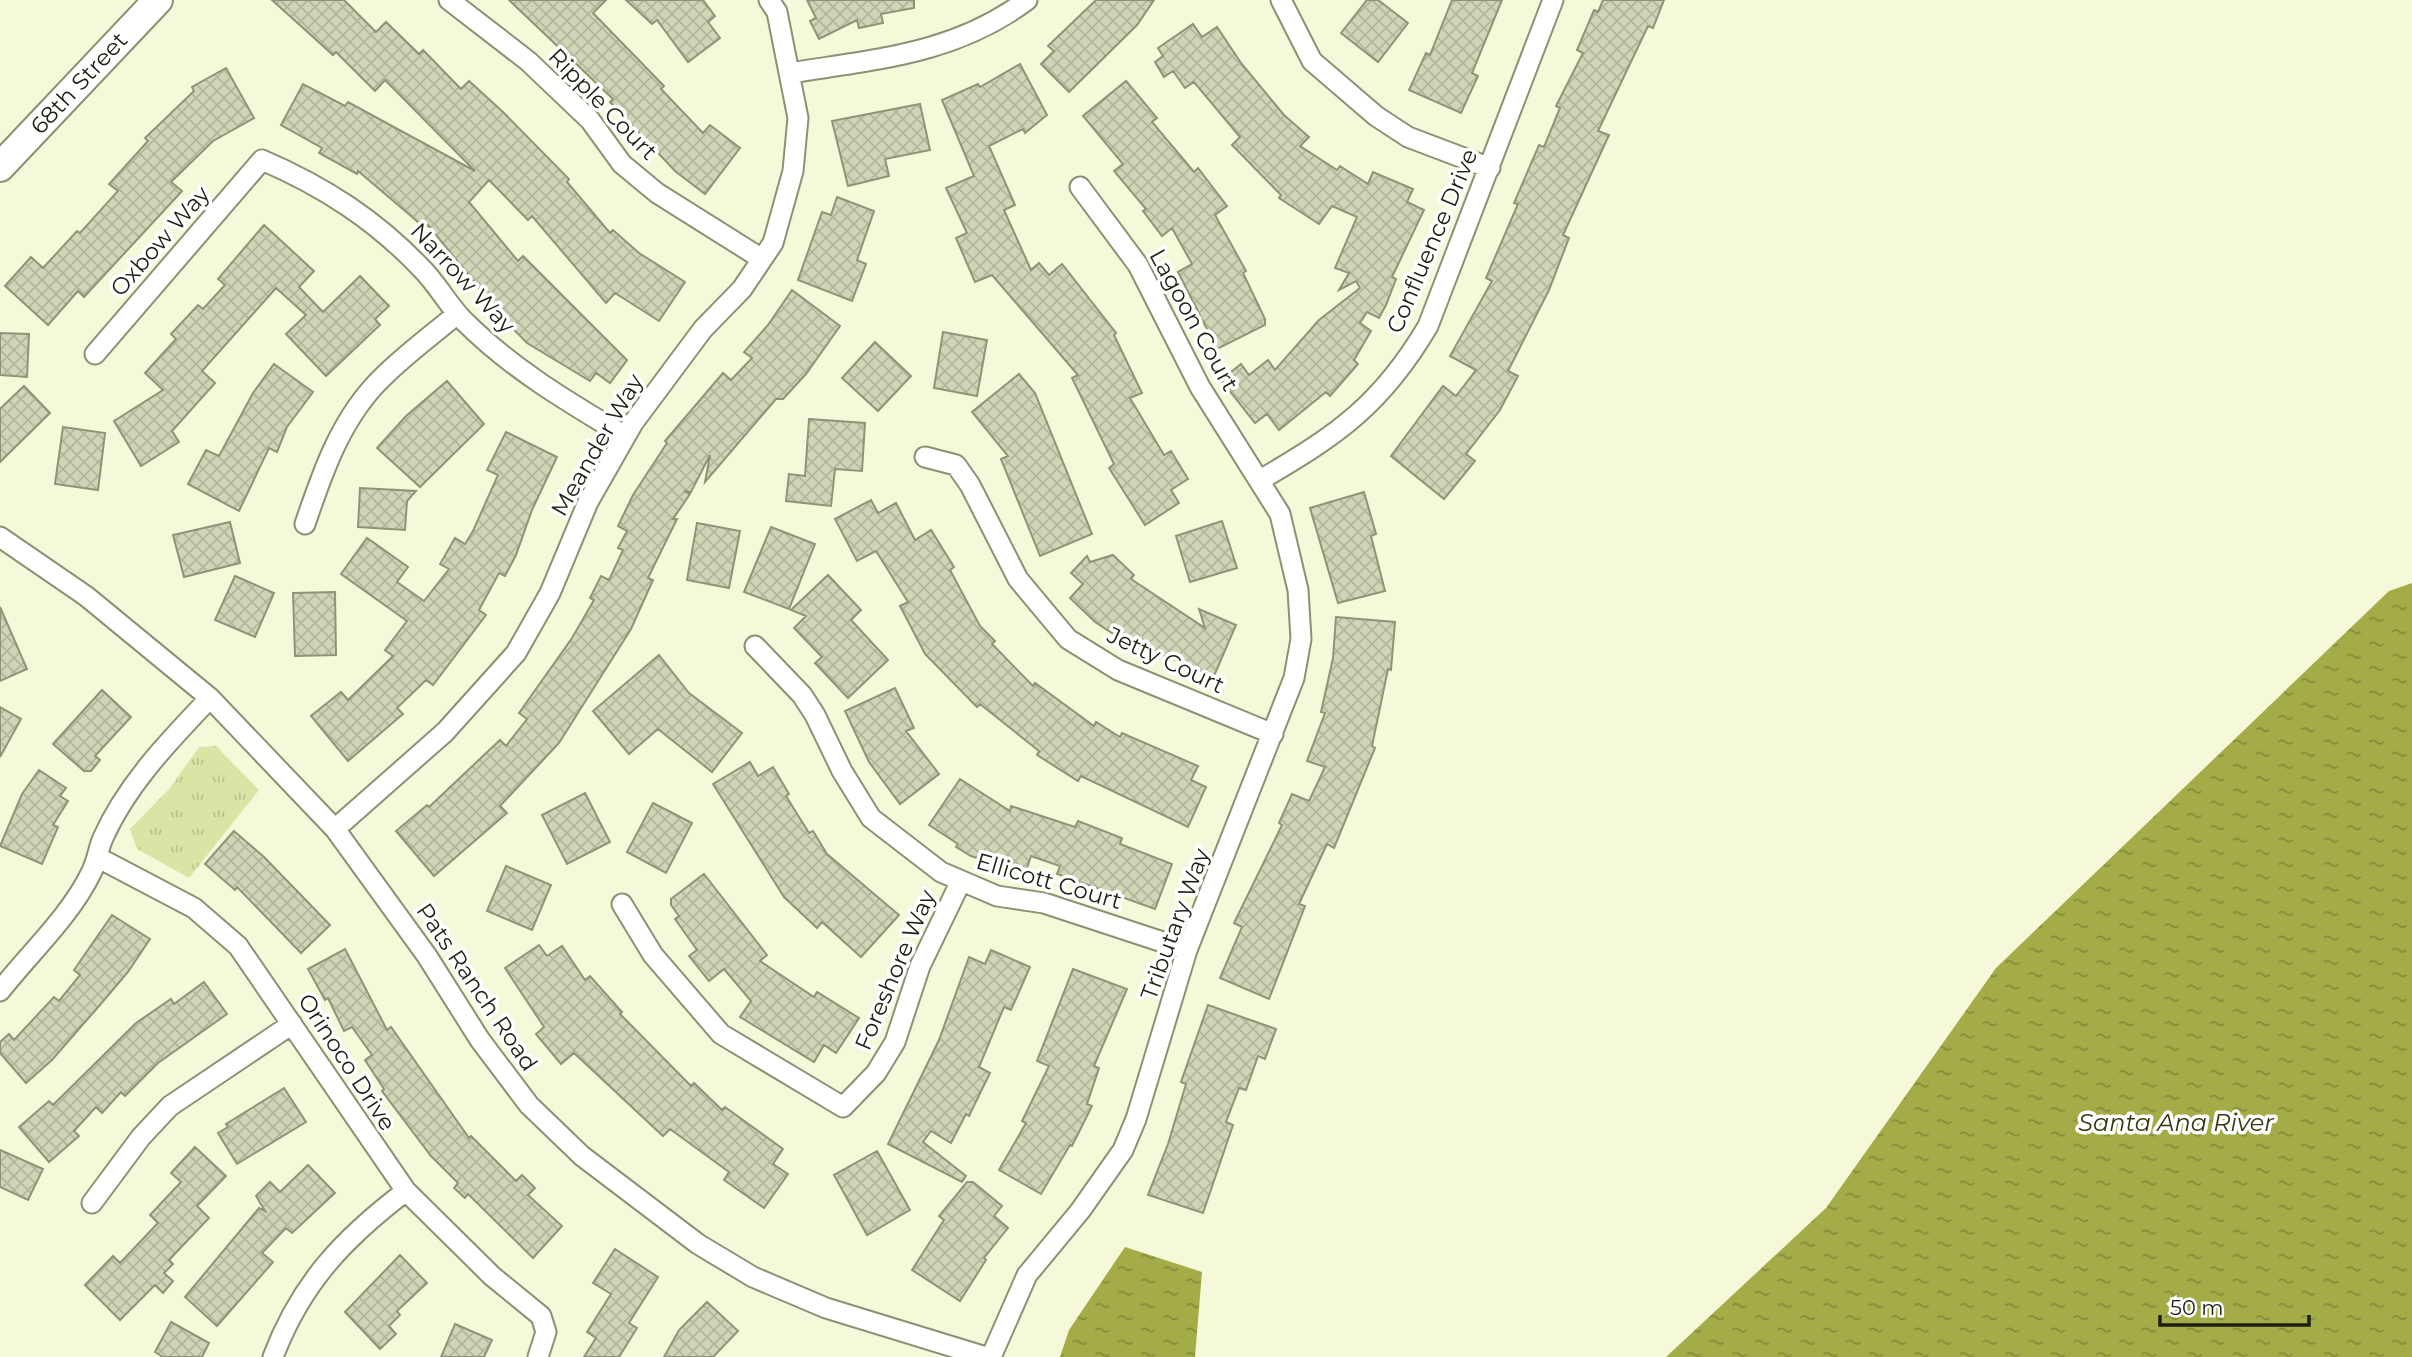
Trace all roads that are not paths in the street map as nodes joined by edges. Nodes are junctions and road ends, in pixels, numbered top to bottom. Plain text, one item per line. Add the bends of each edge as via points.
1 (158, 0) edge
2 (449, 0) edge
3 (769, 0) edge
4 (1027, 0) edge
5 (1281, 0) edge
6 (1553, 0) edge
7 (790, 73) junction
8 (262, 160) joint
9 (0, 167) edge
10 (1489, 168) junction
11 (1080, 187) dead end
12 (762, 259) junction
13 (457, 314) junction
14 (95, 354) dead end
15 (625, 436) junction
16 (925, 457) dead end
17 (1260, 480) junction
18 (306, 524) dead end
19 (0, 537) edge
20 (755, 646) dead end
21 (210, 698) junction
22 (1273, 734) junction
23 (335, 829) junction
24 (97, 858) junction
25 (961, 881) junction
26 (622, 904) dead end
27 (1187, 950) junction
28 (0, 991) edge
29 (292, 1024) junction
30 (406, 1191) junction
31 (92, 1203) dead end
32 (273, 1357) edge
33 (538, 1357) edge
34 (989, 1357) edge

1 - 9 street, 68th Street
2 - 12 street, Ripple Court via 528,61 590,120 622,164 648,186
3 - 7 street, Meander Way via 777,12
4 - 7 street via 997,22 945,44
5 - 10 street via 1312,61 1376,116 1408,137
6 - 10 street, Confluence Drive
7 - 12 street, Meander Way via 798,118 793,171 773,243
8 - 13 street, Narrow Way via 308,180 368,218 426,274
8 - 14 street, Oxbow Way
10 - 17 street, Confluence Drive via 1428,326 1404,366 1332,437
11 - 17 street, Lagoon Court via 1138,265 1200,387
12 - 15 street, Meander Way via 742,289 667,374
13 - 15 street, Narrow Way via 531,379
13 - 18 street via 375,385 354,412 324,468
15 - 23 street, Meander Way via 516,653 445,732
16 - 22 street, Jetty Court via 956,465 1018,579 1068,639 1118,670
17 - 22 street, Tributary Way via 1280,514 1291,554 1301,639 1294,678
19 - 21 street, Pats Ranch Road via 86,596
20 - 25 street, Ellicott Court via 802,695 871,818 923,859
21 - 23 street, Pats Ranch Road
21 - 24 street via 136,782 103,837
22 - 27 street, Tributary Way
23 - 34 street, Pats Ranch Road via 529,1105 629,1194 753,1277 826,1308
24 - 28 street via 64,916
24 - 29 street, Orinoco Drive via 194,908 238,946
25 - 26 street, Foreshore Way via 920,965 895,1042 876,1073 843,1107 721,1034 653,954
25 - 27 street, Ellicott Court via 997,896 1044,903
27 - 34 street, Tributary Way via 1123,1150 1027,1275
29 - 30 street, Orinoco Drive
29 - 31 street via 170,1106
30 - 32 street via 325,1262 285,1326
30 - 33 street, Orinoco Drive via 492,1276 541,1316 547,1332

